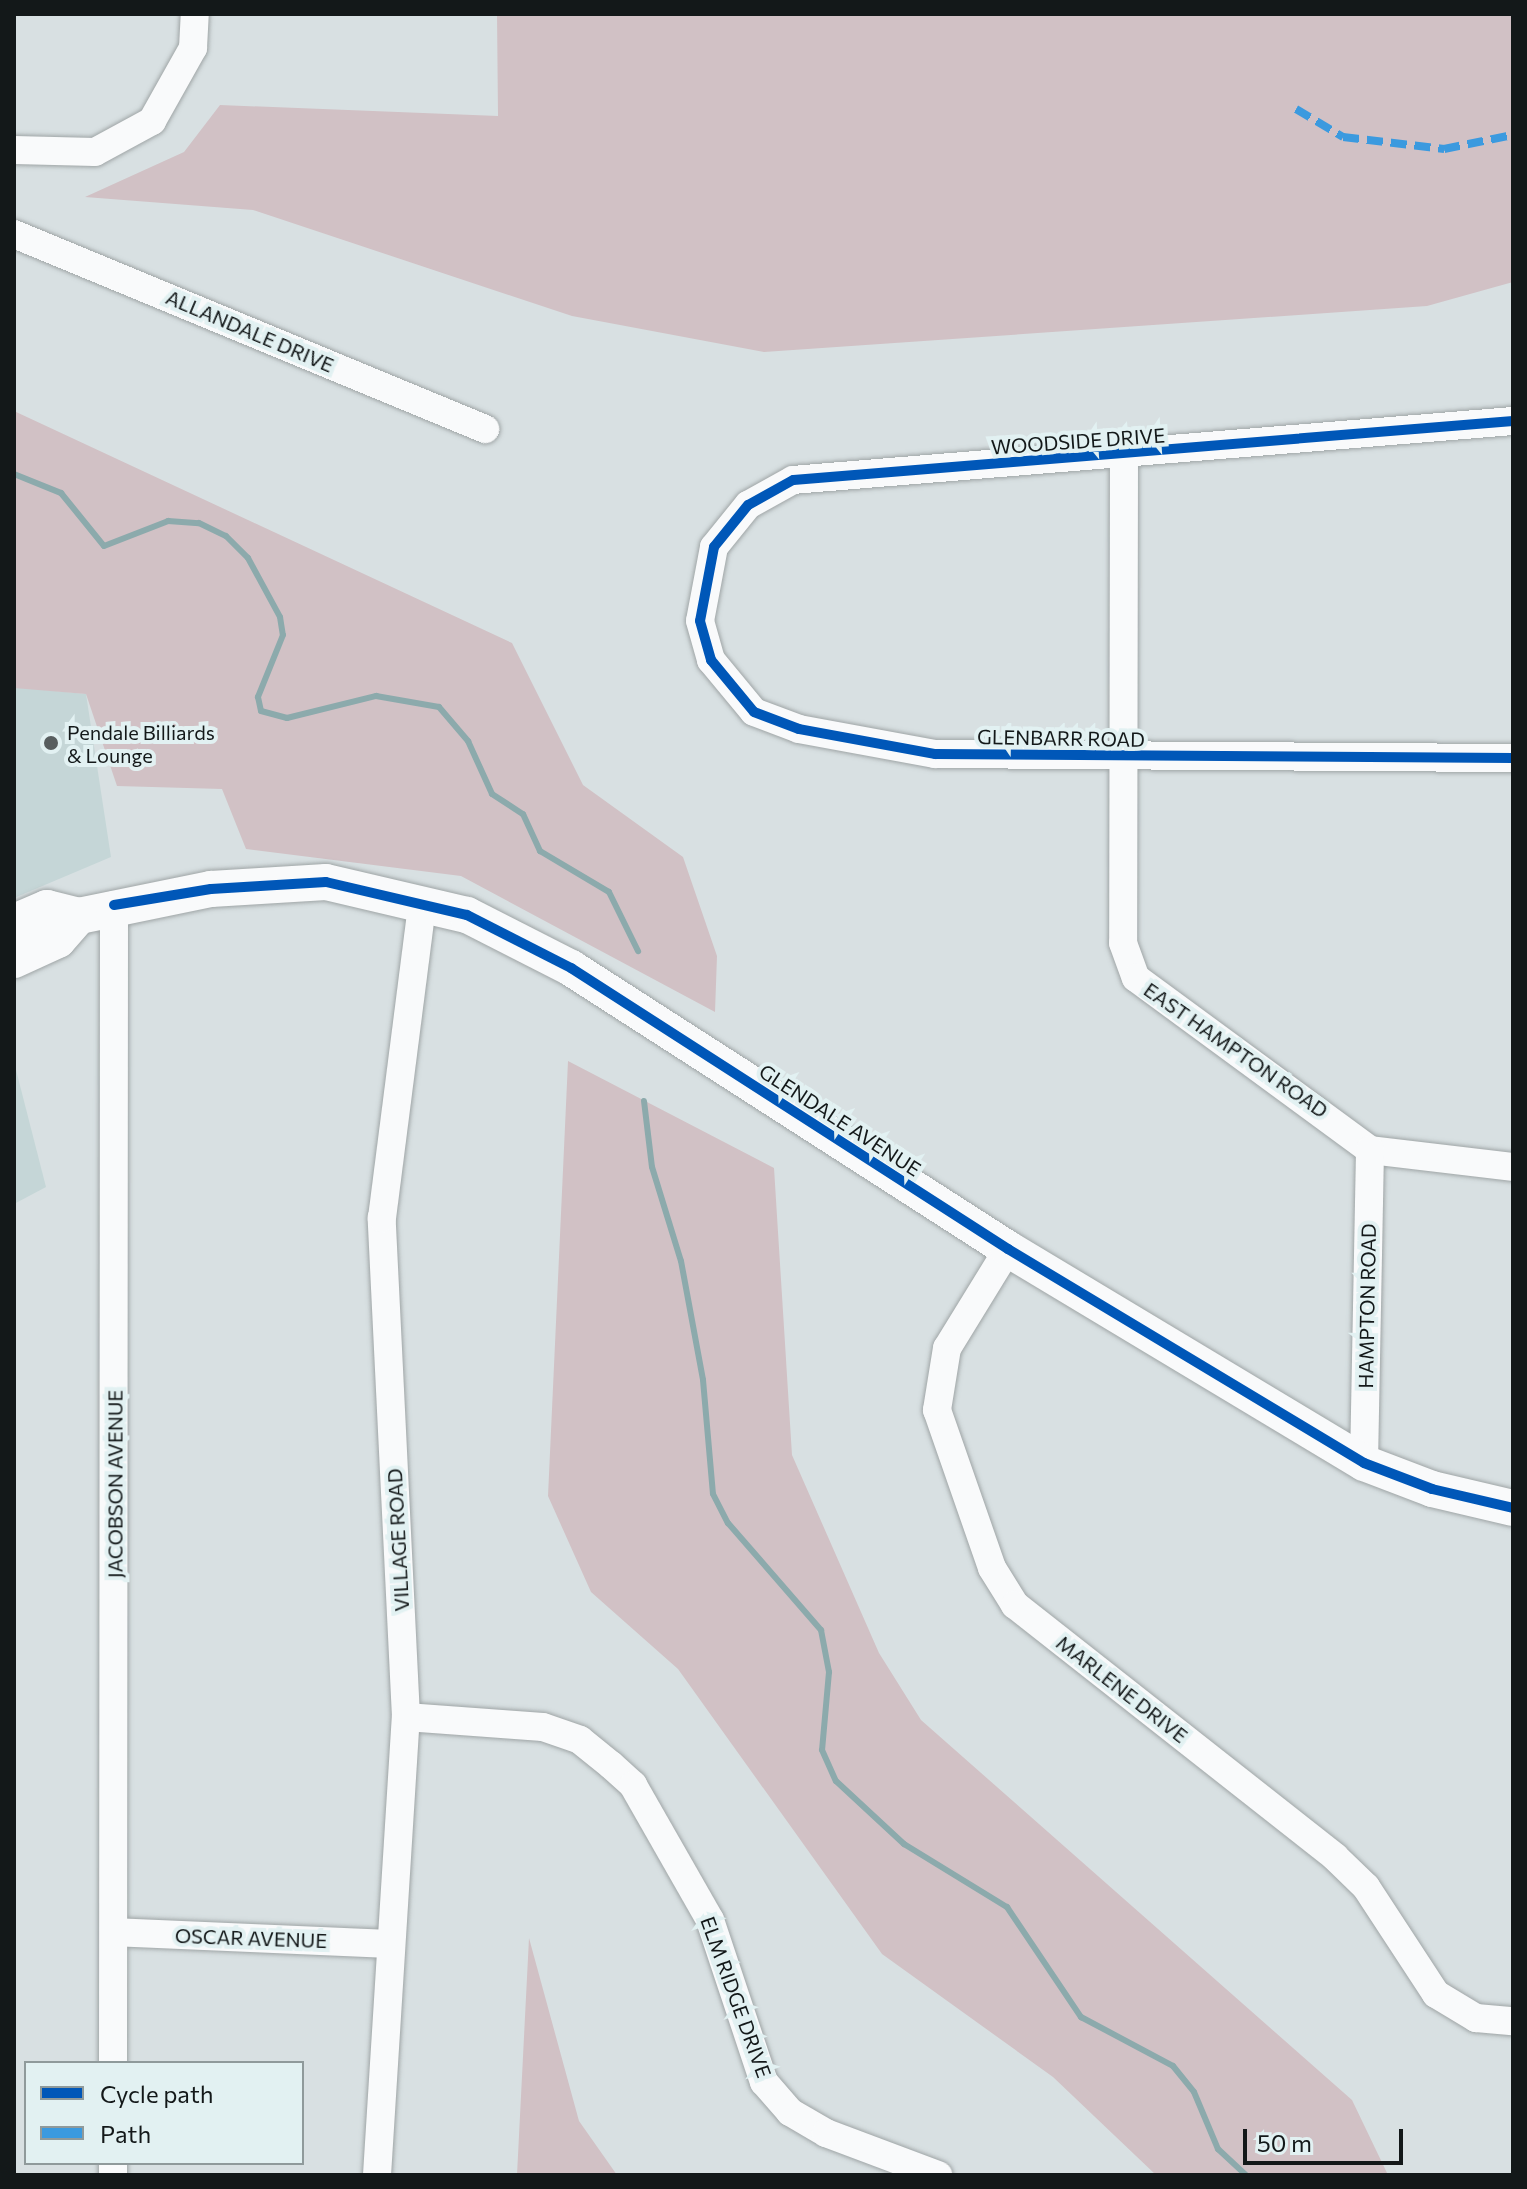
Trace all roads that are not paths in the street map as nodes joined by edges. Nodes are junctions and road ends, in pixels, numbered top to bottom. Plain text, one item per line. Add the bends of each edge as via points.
1 (195, 14) edge
2 (14, 150) edge
3 (14, 234) edge
4 (1513, 421) edge
5 (485, 429) dead end
6 (1124, 457) junction
7 (703, 589) joint
8 (1124, 757) junction
9 (1513, 758) edge
10 (114, 905) junction
11 (422, 906) junction
12 (79, 916) junction
13 (14, 922) edge
14 (14, 960) edge
15 (1370, 1150) junction
16 (1513, 1167) edge
17 (1008, 1249) junction
18 (1364, 1463) junction
19 (1513, 1508) edge
20 (406, 1717) junction
21 (114, 1932) junction
22 (388, 1944) junction
23 (1513, 2021) edge
24 (113, 2061) edge
25 (377, 2175) edge
26 (938, 2175) edge

1 - 2 street via 193,48 152,121 95,152
3 - 5 street, ALLANDALE DRIVE
4 - 6 street, WOODSIDE DRIVE
6 - 7 street, WOODSIDE DRIVE via 793,480 740,516 714,547
6 - 8 street, EAST HAMPTON ROAD
7 - 8 street, GLENBARR ROAD via 700,621 711,660 754,712 799,729 935,754
8 - 9 street, GLENBARR ROAD
8 - 15 street, EAST HAMPTON ROAD via 1123,943 1136,978
10 - 11 main road, GLENDALE AVENUE via 211,889 326,882
10 - 12 main road, GLENDALE AVENUE
10 - 21 street, JACOBSON AVENUE
11 - 17 main road, GLENDALE AVENUE via 467,915 571,968
11 - 20 street, VILLAGE ROAD via 382,1218
12 - 13 main road, GLENDALE AVENUE via 47,908
12 - 14 main road, GLENDALE AVENUE via 58,940
15 - 16 street
15 - 18 street, HAMPTON ROAD
17 - 18 main road, GLENDALE AVENUE
17 - 23 street, MARLENE DRIVE via 947,1348 937,1410 992,1568 1015,1605 1335,1857 1366,1887 1436,1994 1476,2018
18 - 19 main road, GLENDALE AVENUE via 1432,1489
20 - 22 street, VILLAGE ROAD
20 - 26 street, ELM RIDGE DRIVE via 543,1727 580,1740 611,1765 633,1785 710,1920 764,2082 790,2112 826,2133
21 - 22 street, OSCAR AVENUE
21 - 24 street, JACOBSON AVENUE
22 - 25 street, VILLAGE ROAD

